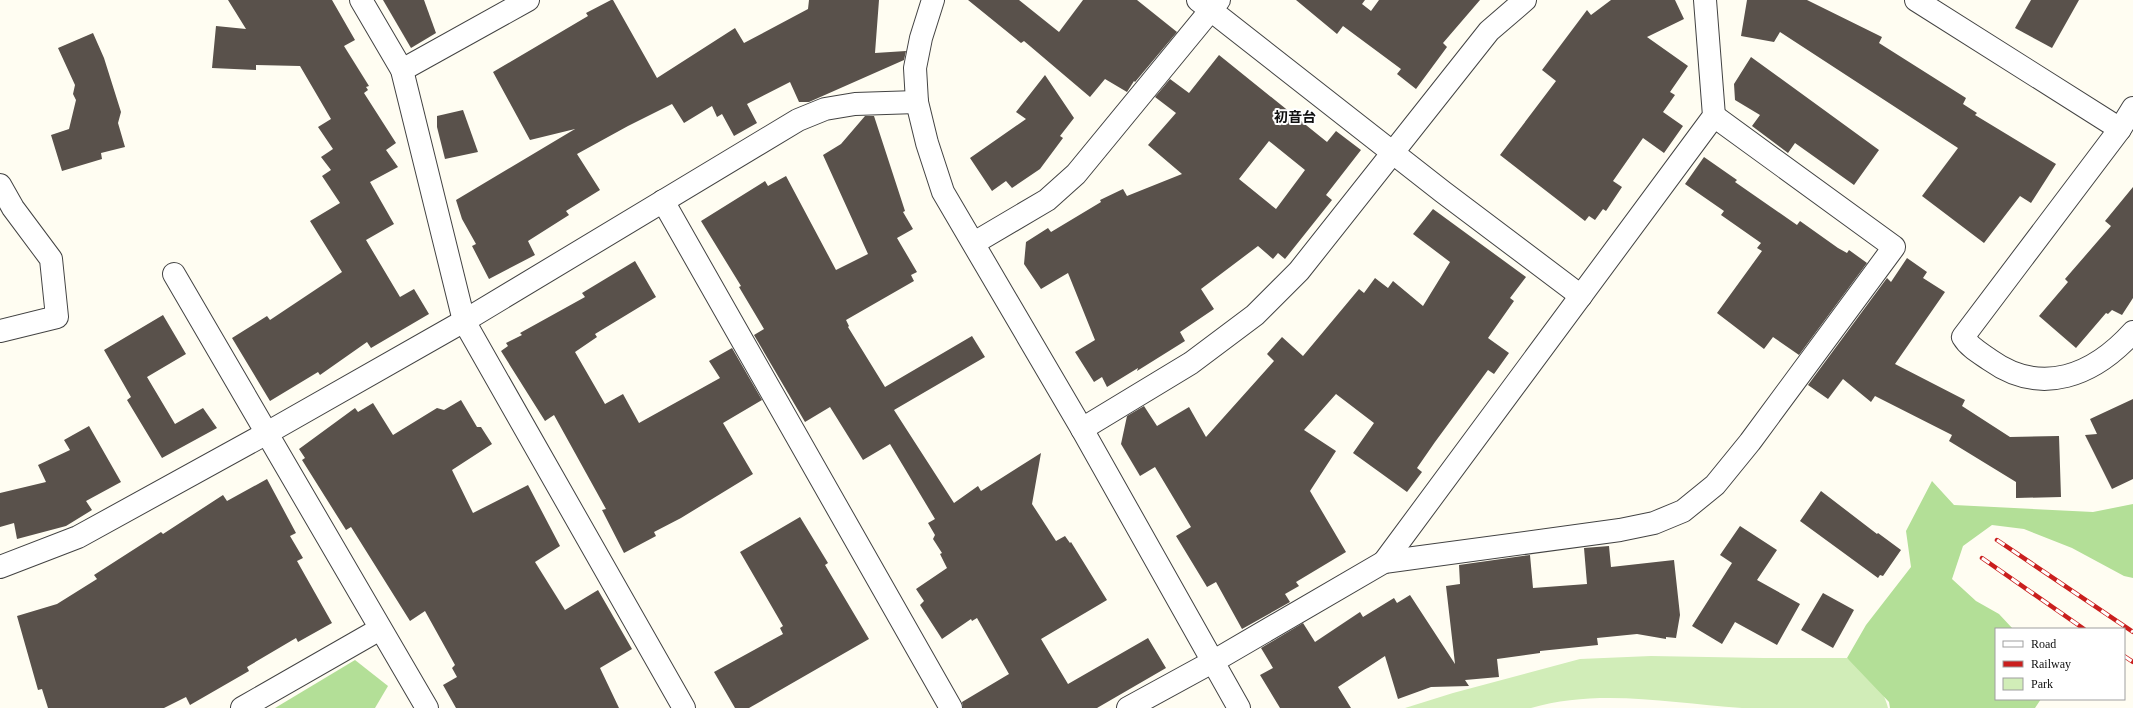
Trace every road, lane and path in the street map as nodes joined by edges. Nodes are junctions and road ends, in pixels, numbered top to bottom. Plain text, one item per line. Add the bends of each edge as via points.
1 (361, 0) edge
2 (933, 0) edge
3 (1525, 0) edge
4 (1704, 0) edge
5 (1916, 0) edge
6 (514, 3) edge
7 (1209, 3) edge
8 (402, 70) junction
9 (917, 102) junction
10 (2133, 108) edge
11 (1714, 116) junction
12 (2120, 129) junction
13 (1393, 152) junction
14 (0, 185) edge
15 (663, 201) junction
16 (974, 243) junction
17 (174, 274) dead end
18 (1581, 296) junction
19 (464, 321) junction
20 (0, 331) edge
21 (2133, 332) edge
22 (1082, 429) junction
23 (267, 433) junction
24 (1384, 562) junction
25 (0, 567) edge
26 (380, 629) junction
27 (1214, 661) junction
28 (242, 708) edge
29 (426, 708) edge
30 (684, 708) edge
31 (951, 708) edge
32 (1128, 708) edge
33 (1239, 708) edge

1 - 8 street
2 - 9 street via 915,68
3 - 13 street via 1489,31
4 - 11 street
5 - 12 street
6 - 8 street
7 - 13 street
7 - 16 street via 1076,174 1047,200
8 - 19 street
9 - 15 street via 855,104 825,110 798,120
9 - 16 street via 943,192
10 - 12 street
11 - 18 street
11 - 24 street via 1894,247 1844,317 1750,442 1715,484 1683,511 1654,523 1620,530
12 - 21 street via 1963,336 1967,344 1998,366 2034,379 2053,379 2077,374 2096,365 2114,352
13 - 18 street
13 - 22 street via 1298,271 1255,315 1191,363
14 - 20 street via 13,208 51,259 57,317
15 - 19 street
15 - 31 street
16 - 22 street
17 - 23 street
18 - 24 street
19 - 23 street
19 - 30 street
22 - 27 street
23 - 25 street via 78,537
23 - 26 street
24 - 27 street
26 - 28 street
26 - 29 street
27 - 32 street
27 - 33 street

